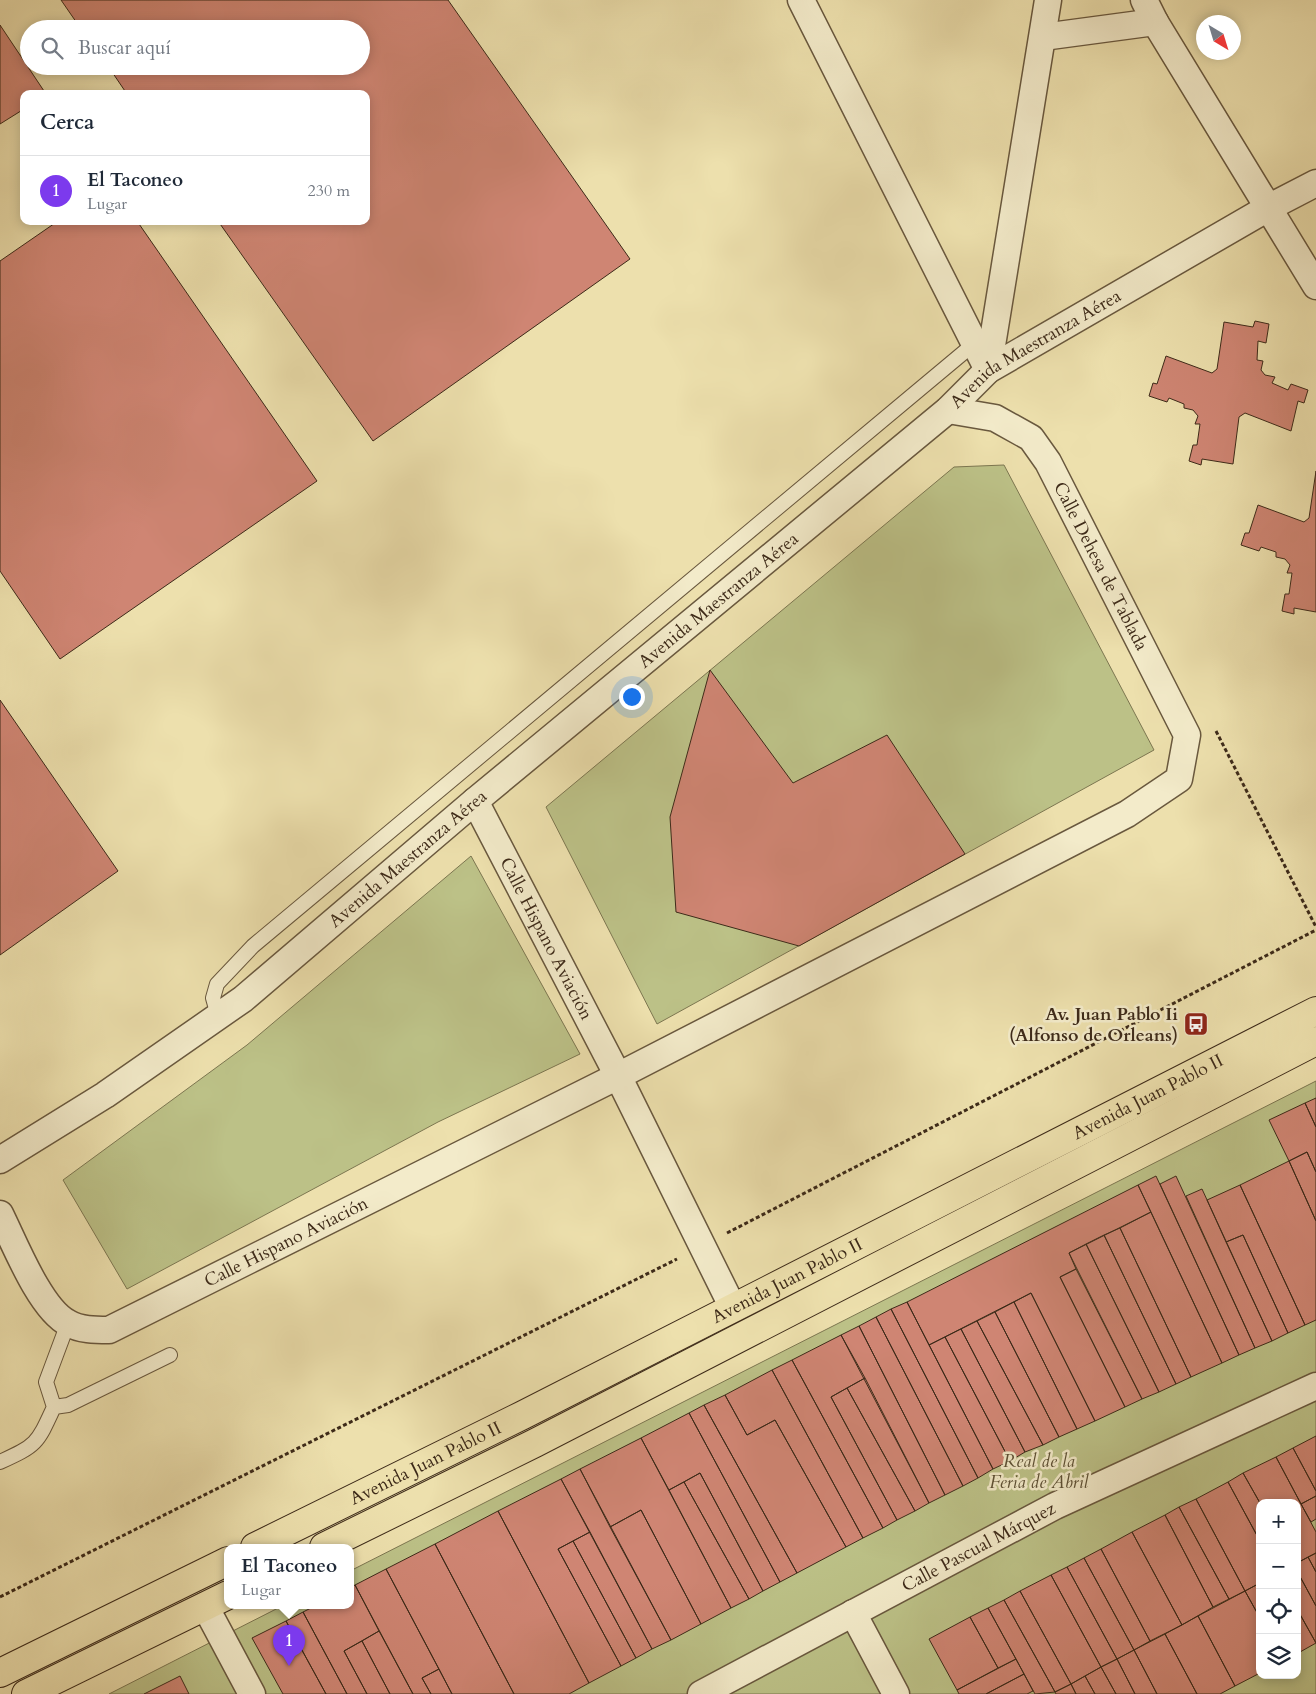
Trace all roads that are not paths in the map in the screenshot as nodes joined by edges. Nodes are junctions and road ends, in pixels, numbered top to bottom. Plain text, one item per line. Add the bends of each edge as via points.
1 (801, 0) edge
2 (1048, 0) edge
3 (1150, 11) edge
4 (1043, 37) junction
5 (1316, 183) edge
6 (1268, 208) junction
7 (1316, 286) edge
8 (974, 342) junction
9 (988, 370) junction
10 (948, 410) junction
11 (475, 800) junction
12 (1316, 1011) edge
13 (218, 1016) junction
14 (1316, 1042) edge
15 (618, 1076) junction
16 (0, 1160) edge
17 (0, 1214) edge
18 (733, 1308) junction
19 (68, 1324) junction
20 (170, 1356) dead end
21 (1316, 1386) edge
22 (54, 1407) junction
23 (0, 1462) edge
24 (261, 1544) edge
25 (330, 1544) edge
26 (224, 1563) edge
27 (216, 1600) edge
28 (853, 1613) junction
29 (0, 1673) edge
30 (26, 1694) edge
31 (252, 1694) edge
32 (701, 1694) edge
33 (896, 1694) edge

1 - 8 street
2 - 4 street
3 - 4 street
3 - 6 street
4 - 9 street
5 - 6 street, Avenida Maestranza Aérea
6 - 7 street
6 - 9 street, Avenida Maestranza Aérea
8 - 9 street
8 - 13 lane via 253,946 217,984 213,998
9 - 10 street, Avenida Maestranza Aérea
10 - 11 street, Avenida Maestranza Aérea
10 - 15 street, Calle Dehesa de Tablada via 995,418 1031,438 1048,462 1187,735 1179,779 1127,814
11 - 13 street, Avenida Maestranza Aérea
11 - 15 street, Calle Hispano Aviación
12 - 18 main road, Avenida Juan Pablo II
13 - 16 street, Avenida Maestranza Aérea via 105,1096
14 - 25 main road, Avenida Juan Pablo II via 535,1443
15 - 18 street, Calle Hispano Aviación
15 - 19 street, Calle Hispano Aviación via 125,1324 109,1330
17 - 19 street, Calle Hispano Aviación via 39,1292 52,1311
18 - 24 main road, Avenida Juan Pablo II
19 - 22 lane via 46,1382
20 - 22 lane via 68,1405
21 - 28 street, Calle Pascual Márquez via 1055,1506
22 - 23 lane via 39,1439
26 - 29 main road
27 - 30 main road
27 - 31 street
28 - 32 street, Calle Pascual Márquez
28 - 33 street

